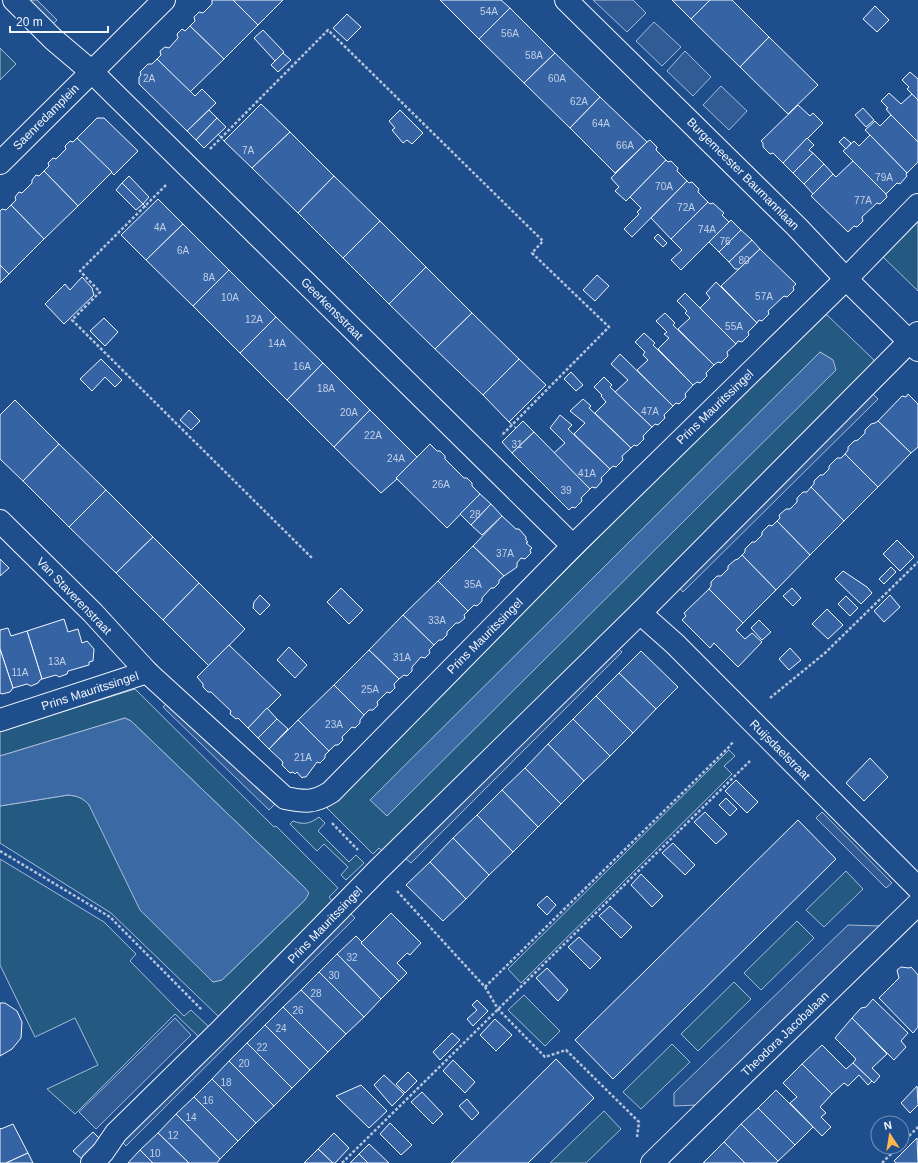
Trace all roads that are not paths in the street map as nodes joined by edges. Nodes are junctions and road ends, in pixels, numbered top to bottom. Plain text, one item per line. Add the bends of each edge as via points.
1 (14, 0) edge
2 (164, 0) edge
3 (566, 0) edge
4 (92, 72) junction
5 (0, 163) edge
6 (918, 205) edge
7 (846, 279) junction
8 (915, 342) edge
9 (0, 521) edge
10 (573, 546) junction
11 (640, 613) junction
12 (147, 672) junction
13 (0, 720) edge
14 (918, 888) edge
15 (918, 904) edge
16 (656, 1158) edge
17 (92, 1163) edge

1 - 4 street, Geerkensstraat
2 - 4 street, Saenredamplein
3 - 7 street, Burgemeester Baumannlaan via 792,222
4 - 5 street, Saenredamplein
4 - 10 street, Geerkensstraat
6 - 7 street, Prins Mauritssingel
7 - 8 street, Burgemeester Baumannlaan
7 - 10 street, Prins Mauritssingel
8 - 11 street, Prins Mauritssingel
9 - 12 street, Van Staverenstraat via 93,613
10 - 12 street, Prins Mauritssingel via 331,792 311,802 285,798
11 - 14 street, Ruijsdaelstraat via 675,644
11 - 17 street, Prins Mauritssingel via 378,870 116,1133
12 - 13 street, Prins Mauritssingel
15 - 16 street, Theodora Jacobalaan

